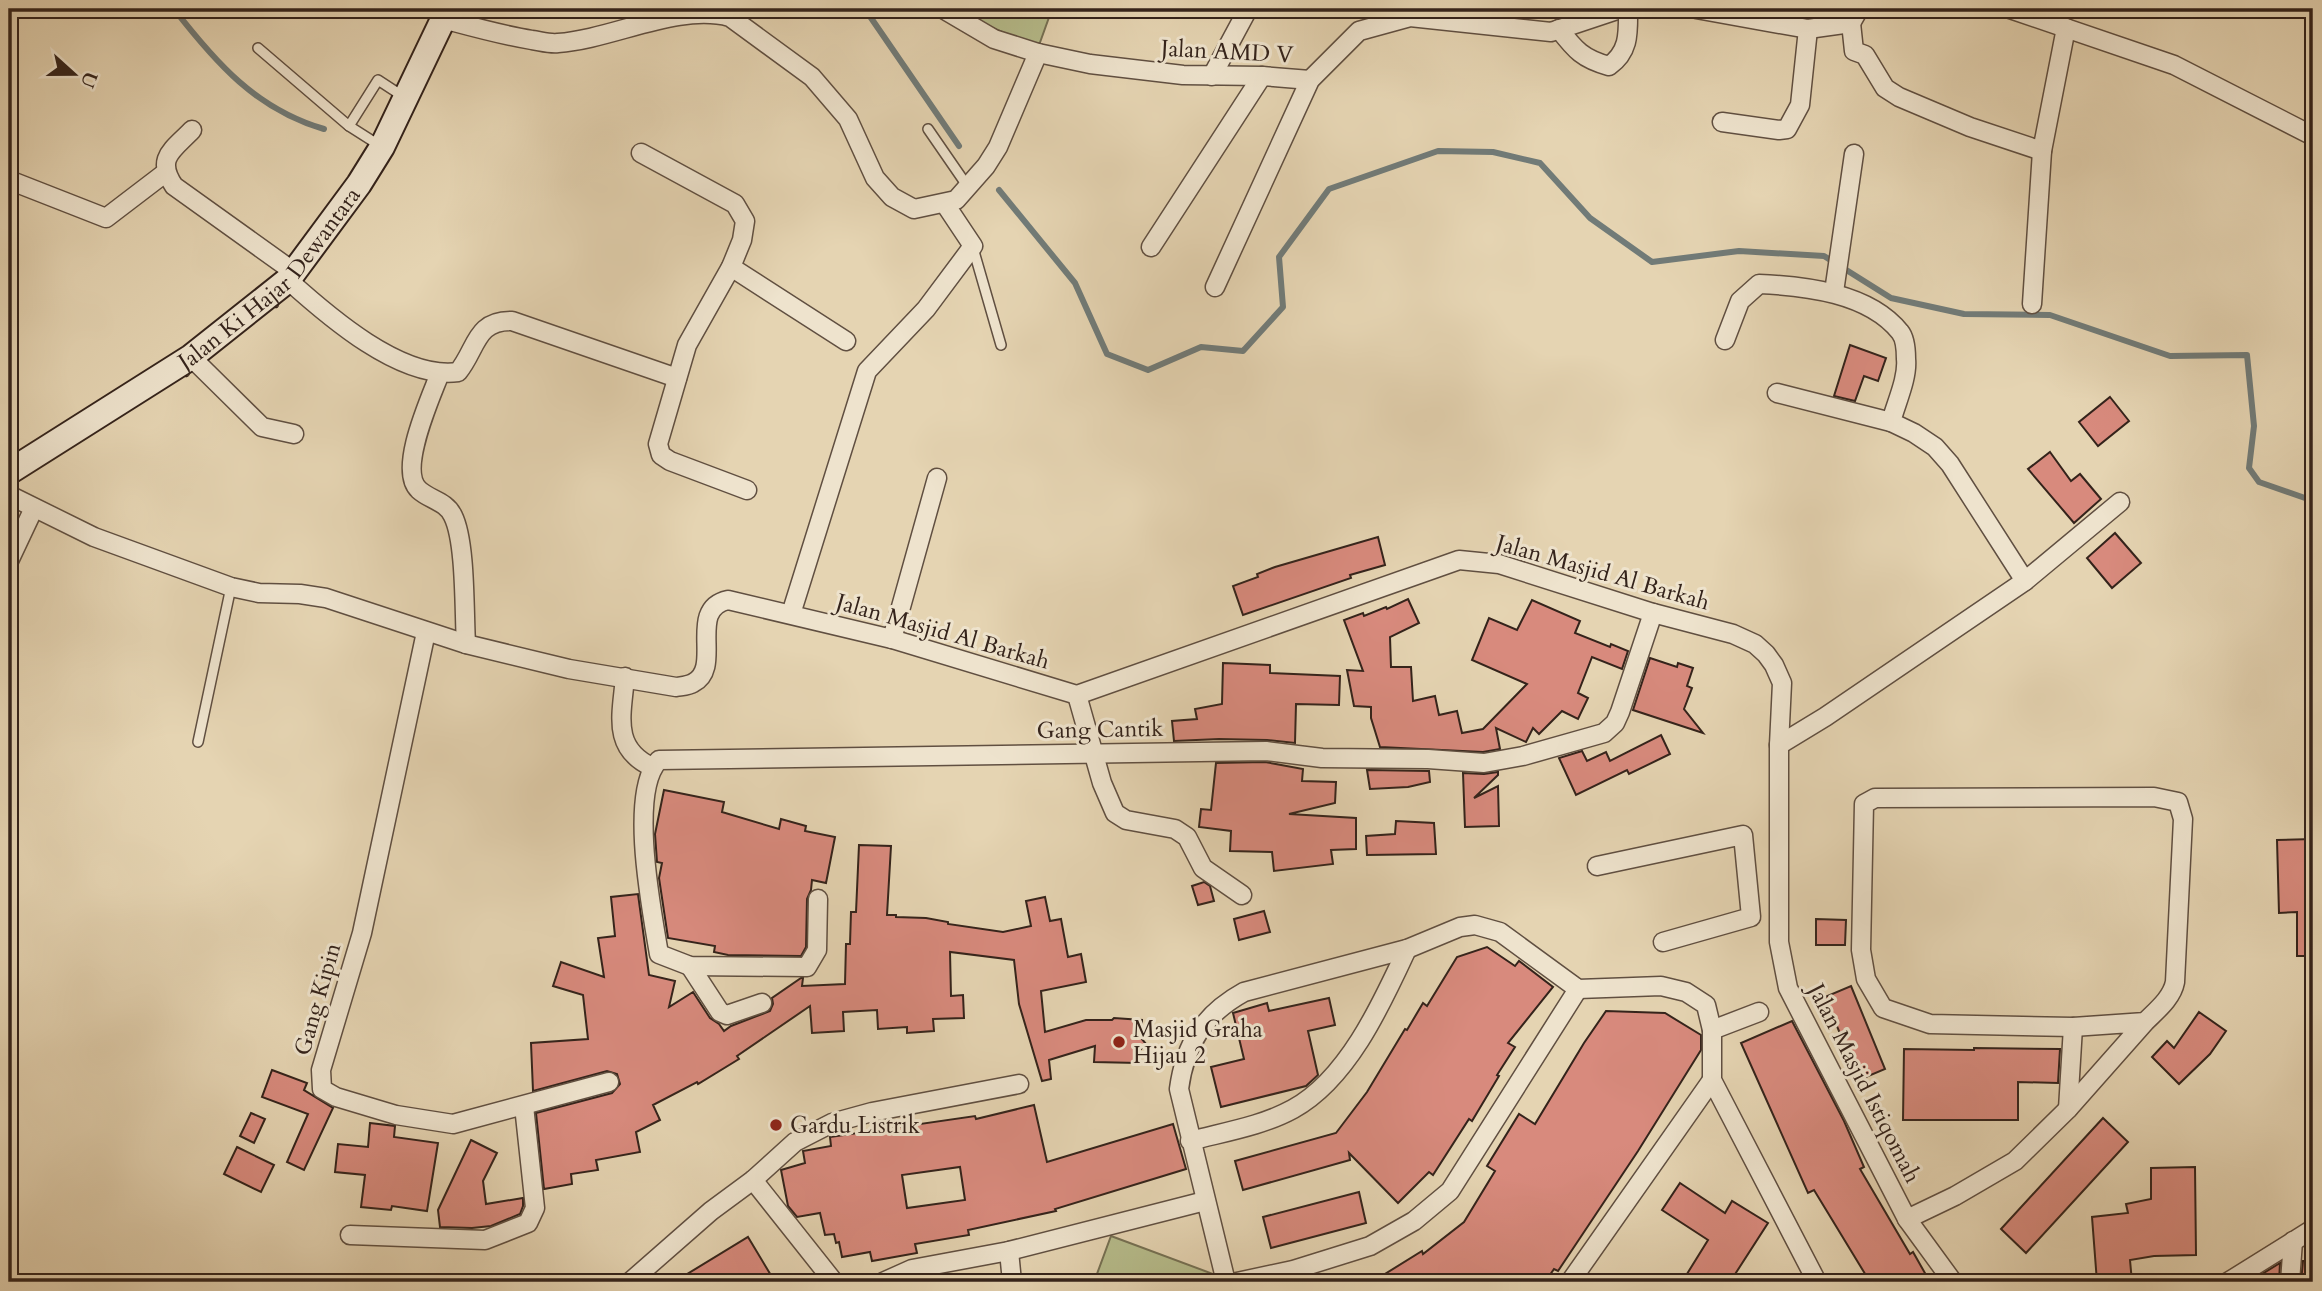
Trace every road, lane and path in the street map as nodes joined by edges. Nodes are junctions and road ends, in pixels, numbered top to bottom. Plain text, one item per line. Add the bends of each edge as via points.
1 (943, 9) edge
2 (1248, 9) edge
3 (1620, 9) edge
4 (1628, 9) edge
5 (2010, 9) edge
6 (1705, 10) edge
7 (446, 13) edge
8 (1855, 16) edge
9 (2066, 28) junction
10 (1559, 29) junction
11 (1808, 29) junction
12 (258, 48) dead end
13 (1038, 53) junction
14 (1212, 76) junction
15 (1262, 76) junction
16 (1310, 80) junction
17 (397, 93) junction
18 (1722, 122) dead end
19 (352, 128) junction
20 (192, 130) dead end
21 (928, 130) dead end
22 (2313, 136) edge
23 (377, 144) junction
24 (2042, 151) junction
25 (641, 153) dead end
26 (1854, 154) dead end
27 (165, 173) junction
28 (9, 180) edge
29 (968, 187) junction
30 (945, 204) junction
31 (973, 246) junction
32 (1151, 247) dead end
33 (731, 267) junction
34 (291, 276) junction
35 (1835, 283) junction
36 (1215, 287) dead end
37 (2032, 304) dead end
38 (1725, 340) dead end
39 (846, 341) dead end
40 (1001, 345) dead end
41 (191, 357) junction
42 (443, 373) junction
43 (677, 379) junction
44 (1777, 393) dead end
45 (1891, 422) junction
46 (294, 434) dead end
47 (9, 472) edge
48 (937, 478) dead end
49 (747, 490) dead end
50 (9, 495) edge
51 (2120, 502) dead end
52 (34, 508) junction
53 (9, 561) edge
54 (2025, 581) junction
55 (231, 587) junction
56 (1653, 613) junction
57 (791, 614) junction
58 (426, 632) junction
59 (892, 639) junction
60 (466, 644) junction
61 (625, 677) junction
62 (1077, 695) junction
63 (1781, 710) junction
64 (1810, 724) junction
65 (198, 742) dead end
66 (1780, 752) junction
67 (1095, 753) junction
68 (652, 767) junction
69 (1781, 806) joint
70 (1779, 865) junction
71 (1597, 866) dead end
72 (1747, 872) junction
73 (1242, 895) dead end
74 (818, 900) dead end
75 (1663, 942) dead end
76 (1407, 949) junction
77 (690, 966) junction
78 (1578, 989) junction
79 (762, 1003) dead end
80 (1759, 1012) dead end
81 (2145, 1022) junction
82 (2073, 1027) junction
83 (1712, 1030) junction
84 (1712, 1080) junction
85 (609, 1083) dead end
86 (1018, 1084) dead end
87 (524, 1105) junction
88 (2068, 1109) junction
89 (1190, 1141) junction
90 (753, 1180) junction
91 (1205, 1201) junction
92 (1907, 1219) junction
93 (2313, 1229) edge
94 (350, 1235) dead end
95 (2293, 1241) junction
96 (1009, 1251) junction
97 (630, 1282) edge
98 (834, 1282) edge
99 (883, 1282) edge
100 (1012, 1282) edge
101 (1226, 1282) edge
102 (1237, 1282) edge
103 (1570, 1282) edge
104 (1817, 1282) edge
105 (1953, 1282) edge
106 (2228, 1282) edge
107 (2290, 1282) edge

1 - 13 street, Jalan AMD V via 994,39
2 - 14 street
3 - 10 street, Jalan AMD V
4 - 10 street via 1628,39 1621,58 1609,66 1589,61
5 - 9 street
6 - 11 street
7 - 17 main road, Jalan Ki Hajar Dewantara
7 - 30 street via 501,35 555,44 687,13 730,17 812,77 848,119 875,178 892,198 914,209
8 - 11 street
8 - 24 street via 1854,51 1865,55 1885,88 1970,127
9 - 22 street via 2174,65
9 - 24 street
10 - 16 street, Jalan AMD V via 1551,32 1410,17 1359,32
11 - 18 street via 1800,105 1787,129
12 - 19 lane
13 - 14 street, Jalan AMD V via 1090,64
13 - 29 street via 998,147
14 - 15 street, Jalan AMD V
15 - 16 street, Jalan AMD V
15 - 32 street
16 - 36 street
17 - 19 lane via 378,80
17 - 23 main road, Jalan Ki Hajar Dewantara
19 - 23 lane
20 - 27 street via 166,157
21 - 29 lane
23 - 34 main road, Jalan Ki Hajar Dewantara via 359,184
24 - 37 street
25 - 33 street via 738,207 744,230
26 - 35 street
27 - 28 street via 106,218
27 - 34 street via 174,186
29 - 30 street via 956,201
30 - 31 street
31 - 40 lane
31 - 57 street via 926,309 867,371
33 - 39 street
33 - 43 street via 687,345
34 - 41 main road, Jalan Ki Hajar Dewantara
34 - 42 street via 316,305 377,350 409,365
35 - 38 street via 1759,284 1740,301
35 - 45 street via 1902,334 1907,362
41 - 46 street via 262,427
41 - 47 main road, Jalan Ki Hajar Dewantara
42 - 43 street via 458,372 487,326 512,321
42 - 60 street via 417,438 411,475 418,489 454,517
43 - 49 street via 658,450 670,461
44 - 45 street
45 - 54 street via 1934,447 1950,464
48 - 59 street
50 - 52 street, Jalan Masjid Al Barkah
51 - 54 street
52 - 53 street
52 - 55 street, Jalan Masjid Al Barkah via 94,537
54 - 64 street
55 - 58 street, Jalan Masjid Al Barkah via 326,598
55 - 65 lane
56 - 62 street, Jalan Masjid Al Barkah via 1499,564 1459,560
56 - 63 street, Jalan Masjid Al Barkah via 1755,644 1774,665 1782,683
56 - 67 street, Gang Cantik via 1610,729 1523,756 1484,763 1322,758 1266,751
57 - 59 street, Jalan Masjid Al Barkah
57 - 61 street, Jalan Masjid Al Barkah via 719,601 708,615 706,660 693,683 676,687
58 - 60 street, Jalan Masjid Al Barkah
58 - 87 street, Gang Kipin via 372,889 320,1082 322,1089 336,1097 453,1124
59 - 62 street, Jalan Masjid Al Barkah
60 - 61 street, Jalan Masjid Al Barkah via 569,669
61 - 68 street via 622,732 630,754
62 - 67 street
63 - 64 street
63 - 66 street, Jalan Masjid Al Barkah
64 - 66 street
66 - 69 street, Jalan Masjid Al Barkah
67 - 68 street, Gang Cantik via 659,760
67 - 73 street via 1115,813 1126,820 1175,829 1187,837 1203,868
68 - 77 street via 644,809 647,878 659,954
69 - 70 street, Jalan Masjid Istiqomah
70 - 72 street
70 - 92 street, Jalan Masjid Istiqomah via 1779,942 1788,988
71 - 72 street via 1743,835
72 - 75 street via 1751,917
74 - 77 street via 817,950 807,967
76 - 78 street via 1460,927 1486,927 1500,932
76 - 89 street via 1355,1048 1307,1100 1267,1121
76 - 89 street via 1244,992 1223,1004 1197,1034 1182,1068 1179,1089
77 - 79 street via 720,1012 727,1015
78 - 83 street via 1645,986 1686,992 1706,1005
78 - 102 street via 1450,1191 1414,1221 1370,1246
80 - 83 street
81 - 82 street
81 - 82 street via 2164,1003 2175,982 2183,819 2178,802 2154,797 1868,800 1864,804 1861,950 1866,978 1883,1008 1930,1024
81 - 88 street
82 - 88 street
83 - 84 street
84 - 103 street
84 - 104 street
85 - 87 street, Gang Kipin
86 - 90 street via 832,1123 795,1142
87 - 94 street via 535,1203 528,1223 485,1240
88 - 92 street via 2015,1161
89 - 91 street
90 - 97 street
90 - 98 street
91 - 96 street
91 - 101 street
92 - 105 street, Jalan Masjid Istiqomah
93 - 95 street
95 - 106 street
95 - 107 street
96 - 99 street via 912,1269
96 - 100 street

